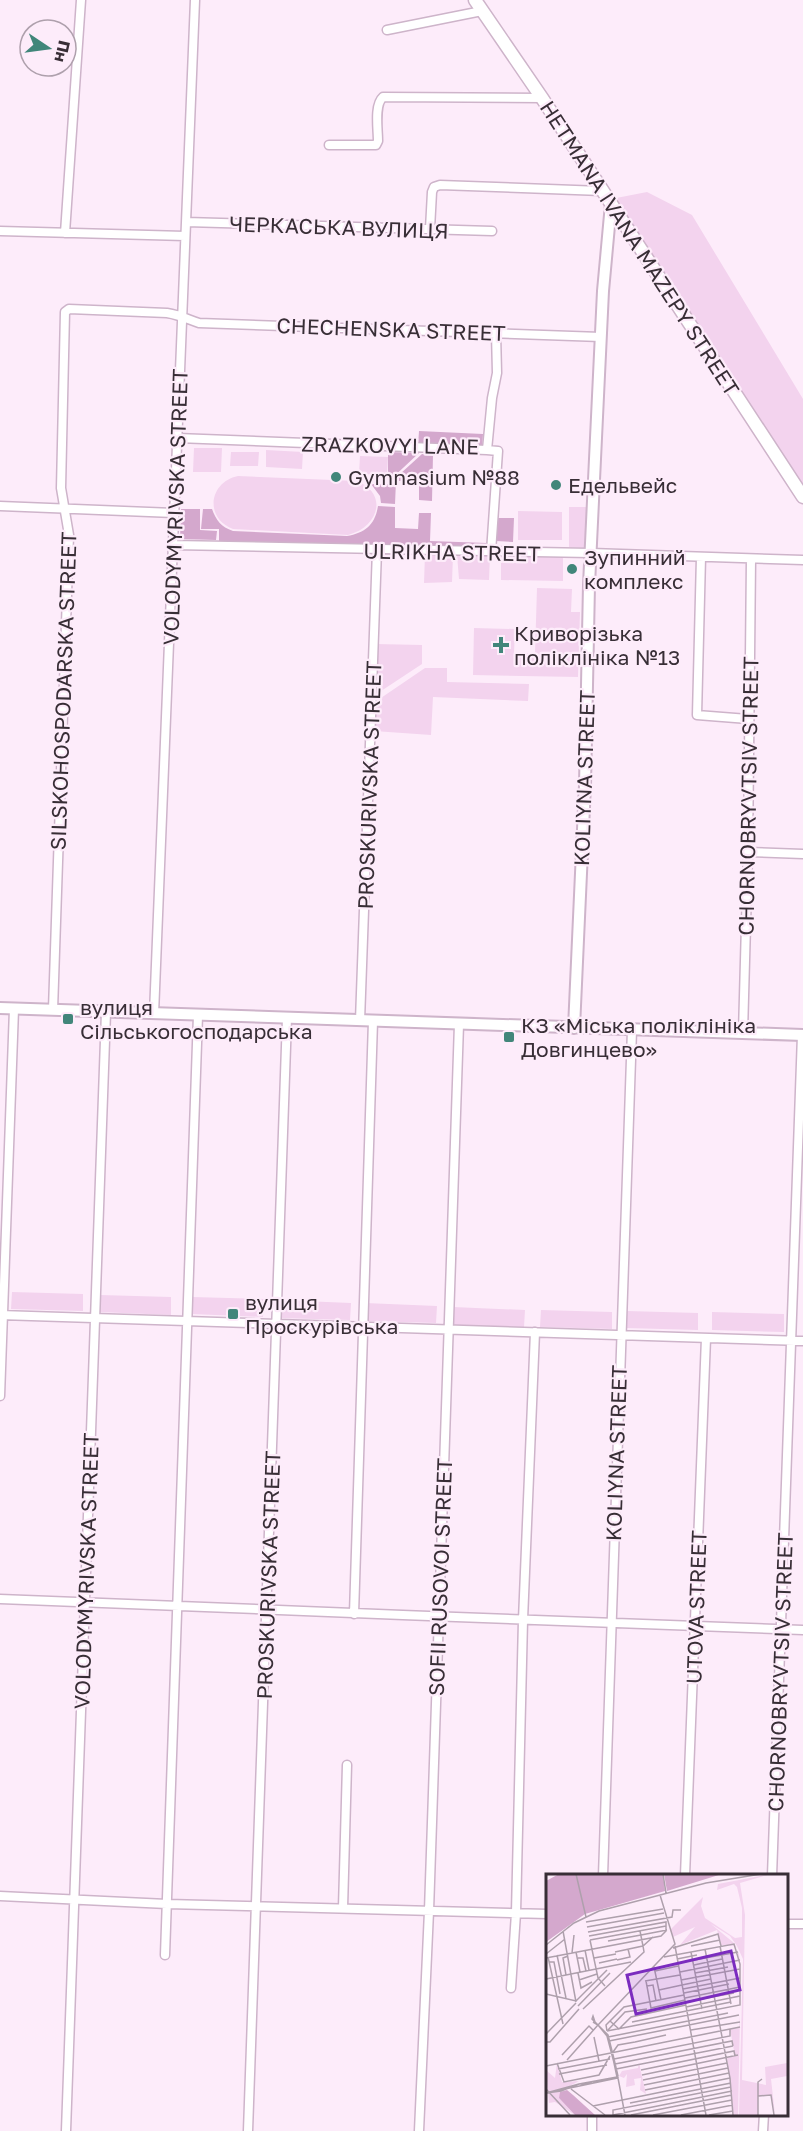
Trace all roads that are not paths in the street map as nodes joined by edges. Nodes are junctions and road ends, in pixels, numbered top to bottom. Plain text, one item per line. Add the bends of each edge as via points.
1 (81, 0) edge
2 (195, 0) edge
3 (478, 5) edge
4 (387, 30) dead end
5 (542, 98) junction
6 (329, 145) dead end
7 (602, 191) junction
8 (611, 204) junction
9 (186, 222) junction
10 (430, 229) junction
11 (0, 231) edge
12 (492, 231) dead end
13 (65, 233) junction
14 (186, 236) junction
15 (182, 315) junction
16 (496, 333) junction
17 (601, 336) junction
18 (177, 438) junction
19 (487, 450) junction
20 (803, 497) edge
21 (0, 506) edge
22 (65, 509) junction
23 (174, 513) junction
24 (173, 545) junction
25 (377, 550) junction
26 (491, 552) junction
27 (591, 553) junction
28 (701, 557) junction
29 (751, 559) junction
30 (803, 560) edge
31 (748, 719) junction
32 (748, 852) junction
33 (803, 854) edge
34 (0, 1008) edge
35 (14, 1009) junction
36 (53, 1010) junction
37 (106, 1012) junction
38 (154, 1014) junction
39 (198, 1015) junction
40 (287, 1018) junction
41 (360, 1020) junction
42 (373, 1021) junction
43 (459, 1024) junction
44 (574, 1028) junction
45 (632, 1030) junction
46 (743, 1033) junction
47 (802, 1035) edge
48 (1, 1315) edge
49 (95, 1318) junction
50 (187, 1321) junction
51 (276, 1324) junction
52 (363, 1327) junction
53 (448, 1330) junction
54 (535, 1332) junction
55 (620, 1335) junction
56 (706, 1338) junction
57 (791, 1341) junction
58 (803, 1341) edge
59 (0, 1396) edge
60 (0, 1599) edge
61 (85, 1602) junction
62 (177, 1607) junction
63 (267, 1610) junction
64 (354, 1614) junction
65 (438, 1616) junction
66 (523, 1620) junction
67 (611, 1622) junction
68 (694, 1626) junction
69 (782, 1629) junction
70 (803, 1630) edge
71 (348, 1765) dead end
72 (603, 1874) edge
73 (685, 1874) edge
74 (772, 1874) edge
75 (0, 1896) edge
76 (74, 1900) junction
77 (167, 1904) junction
78 (256, 1905) junction
79 (343, 1908) junction
80 (429, 1911) junction
81 (516, 1913) junction
82 (546, 1914) edge
83 (165, 1955) dead end
84 (510, 1988) dead end
85 (764, 2116) edge
86 (66, 2131) edge
87 (248, 2131) edge
88 (419, 2131) edge
89 (763, 2131) edge

1 - 13 street
2 - 9 street, VOLODYMYRIVSKA STREET
3 - 4 street
3 - 5 main road, HETMANA IVANA MAZEPY STREET
5 - 6 street via 383,97 379,100 376,145
5 - 7 main road, HETMANA IVANA MAZEPY STREET
7 - 8 main road, HETMANA IVANA MAZEPY STREET
7 - 10 street via 440,185 432,192
8 - 17 street, KOLIYNA STREET
8 - 20 main road, HETMANA IVANA MAZEPY STREET
9 - 10 street, ЧЕРКАСЬКА ВУЛИЦЯ
9 - 14 street, VOLODYMYRIVSKA STREET
10 - 12 street, ЧЕРКАСЬКА ВУЛИЦЯ
11 - 13 street
13 - 14 street
14 - 15 street, VOLODYMYRIVSKA STREET
15 - 16 street, CHECHENSKA STREET via 199,323
15 - 18 street, VOLODYMYRIVSKA STREET
15 - 22 street, SILSKOHOSPODARSKA STREET via 69,309 65,312 61,488
16 - 17 street, CHECHENSKA STREET
16 - 19 street, ZRAZKOVYI LANE via 497,373
17 - 27 street, KOLIYNA STREET
18 - 19 street, ZRAZKOVYI LANE
18 - 23 street, VOLODYMYRIVSKA STREET
19 - 26 street via 498,451
21 - 22 street
22 - 23 street
22 - 36 street, SILSKOHOSPODARSKA STREET via 69,535
23 - 24 street, VOLODYMYRIVSKA STREET
24 - 25 street, ULRIKHA STREET
24 - 38 street, VOLODYMYRIVSKA STREET
25 - 26 street, ULRIKHA STREET
25 - 41 street, PROSKURIVSKA STREET
26 - 27 street, ULRIKHA STREET
27 - 28 street, ULRIKHA STREET
27 - 44 street, KOLIYNA STREET
28 - 29 street, ULRIKHA STREET
28 - 31 street via 697,715
29 - 30 street, ULRIKHA STREET
29 - 31 street, CHORNOBRYVTSIV STREET
31 - 32 street, CHORNOBRYVTSIV STREET
32 - 33 street
32 - 46 street, CHORNOBRYVTSIV STREET
34 - 35 street
35 - 36 street
35 - 48 street
36 - 37 street
37 - 38 street
37 - 49 street, VOLODYMYRIVSKA STREET
38 - 39 street
39 - 40 street
39 - 50 street
40 - 41 street
40 - 51 street, PROSKURIVSKA STREET
41 - 42 street
42 - 43 street
42 - 52 street
43 - 44 street
43 - 53 street, SOFII RUSOVOI STREET
44 - 45 street
45 - 46 street
45 - 55 street, KOLIYNA STREET
46 - 47 street
47 - 57 street, CHORNOBRYVTSIV STREET
48 - 49 street
48 - 59 street
49 - 50 street
49 - 61 street, VOLODYMYRIVSKA STREET
50 - 51 street
50 - 62 street
51 - 52 street
51 - 63 street, PROSKURIVSKA STREET
52 - 53 street
52 - 64 street
53 - 54 street
53 - 65 street, SOFII RUSOVOI STREET
54 - 55 street
54 - 66 street
55 - 56 street
55 - 67 street, KOLIYNA STREET
56 - 57 street
56 - 68 street, UTOVA STREET
57 - 58 street
57 - 69 street, CHORNOBRYVTSIV STREET
60 - 61 street
61 - 62 street
61 - 76 street, VOLODYMYRIVSKA STREET
62 - 63 street
62 - 77 street
63 - 64 street
63 - 78 street, PROSKURIVSKA STREET
64 - 65 street
65 - 66 street
65 - 80 street, SOFII RUSOVOI STREET
66 - 67 street
66 - 81 street
67 - 68 street
67 - 72 street, KOLIYNA STREET
68 - 69 street
68 - 73 street, UTOVA STREET
69 - 70 street
69 - 74 street, CHORNOBRYVTSIV STREET
71 - 79 street
75 - 76 street
76 - 77 street
76 - 86 street, VOLODYMYRIVSKA STREET
77 - 78 street
77 - 83 street
78 - 79 street
78 - 87 street, PROSKURIVSKA STREET
79 - 80 street
80 - 81 street
80 - 88 street, SOFII RUSOVOI STREET
81 - 82 street
81 - 84 street
85 - 89 street

